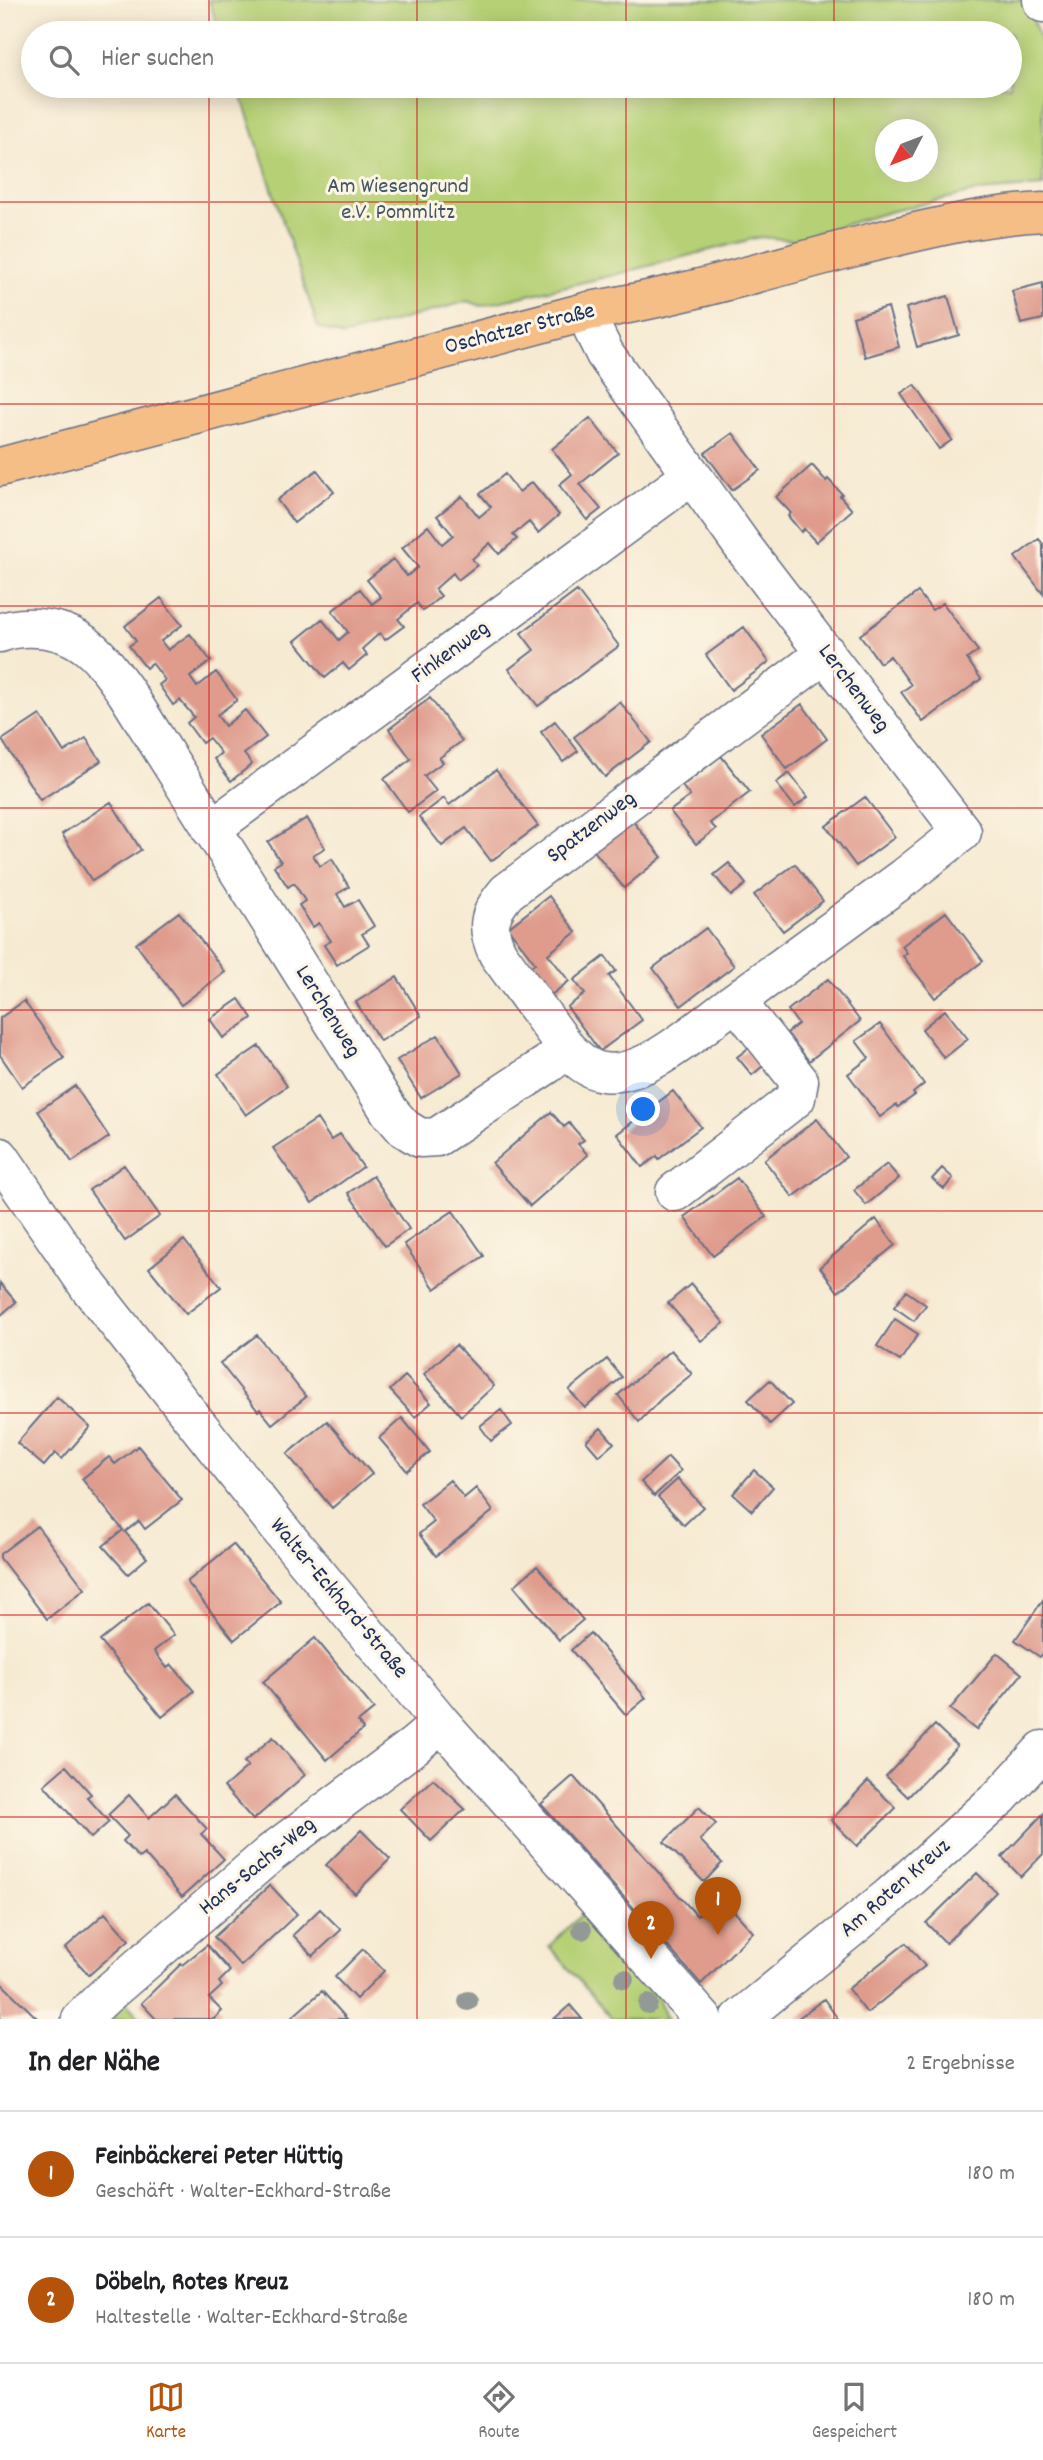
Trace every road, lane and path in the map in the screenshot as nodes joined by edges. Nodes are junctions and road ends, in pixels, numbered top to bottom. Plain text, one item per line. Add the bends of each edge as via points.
1 (1043, 212) edge
2 (589, 311) junction
3 (0, 467) edge
4 (691, 476) junction
5 (0, 633) edge
6 (826, 653) junction
7 (211, 829) junction
8 (736, 1001) junction
9 (567, 1049) junction
10 (0, 1157) edge
11 (675, 1192) dead end
12 (441, 1723) junction
13 (1043, 1749) edge
14 (81, 2019) edge
15 (703, 2019) edge
16 (740, 2019) edge

1 - 2 main road, Oschatzer Straße via 981,218 914,232 648,301
2 - 3 main road, Oschatzer Straße
2 - 4 street, Lerchenweg via 605,354
4 - 6 street, Lerchenweg
4 - 7 street, Finkenweg
5 - 7 street, Lerchenweg via 12,628 49,628 88,645 126,692
6 - 8 street, Lerchenweg via 962,832
6 - 9 street, Spatzenweg via 507,892 495,906 490,937 498,954
7 - 9 street, Lerchenweg via 390,1112 420,1138 437,1137
8 - 9 street, Lerchenweg via 655,1060 620,1073 601,1072
8 - 11 street via 799,1081 796,1098
10 - 12 street, Walter-Eckhard-Straße via 89,1287 152,1368
12 - 14 street, Hans-Sachs-Weg via 271,1853
12 - 15 street, Walter-Eckhard-Straße
13 - 16 street, Am Roten Kreuz via 1000,1797 890,1896

